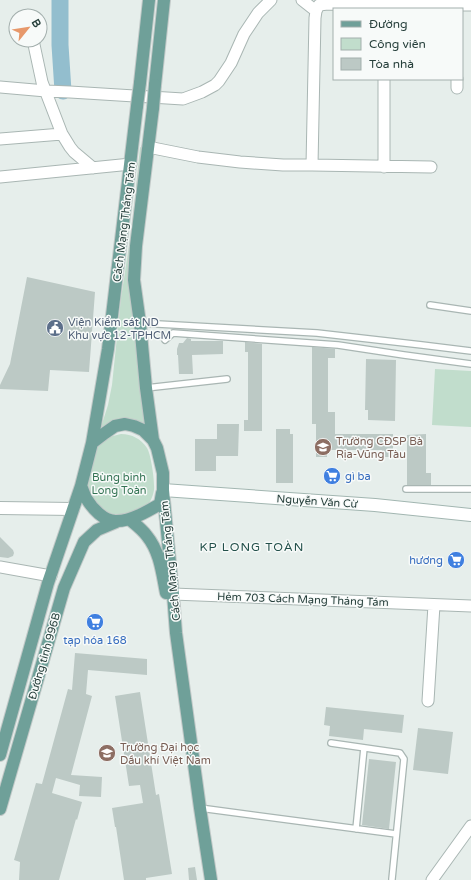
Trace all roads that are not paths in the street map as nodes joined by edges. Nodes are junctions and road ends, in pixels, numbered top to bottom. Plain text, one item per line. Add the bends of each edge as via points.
1 (149, 0) edge
2 (164, 0) edge
3 (271, 0) edge
4 (302, 0) edge
5 (457, 5) edge
6 (471, 5) edge
7 (384, 7) edge
8 (316, 11) junction
9 (34, 48) edge
10 (384, 80) edge
11 (0, 87) edge
12 (46, 91) junction
13 (62, 134) junction
14 (0, 139) edge
15 (148, 147) junction
16 (131, 164) junction
17 (312, 165) junction
18 (384, 167) junction
19 (431, 167) dead end
20 (93, 168) junction
21 (0, 177) edge
22 (430, 305) dead end
23 (471, 311) edge
24 (140, 323) junction
25 (165, 340) dead end
26 (471, 352) edge
27 (471, 364) edge
28 (227, 379) dead end
29 (146, 388) junction
30 (153, 440) junction
31 (92, 443) junction
32 (81, 486) junction
33 (406, 489) dead end
34 (471, 489) edge
35 (163, 490) junction
36 (0, 508) edge
37 (73, 509) junction
38 (471, 515) edge
39 (128, 519) junction
40 (116, 522) junction
41 (0, 567) edge
42 (50, 579) junction
43 (64, 588) junction
44 (173, 594) junction
45 (434, 605) junction
46 (471, 606) edge
47 (176, 633) junction
48 (428, 701) dead end
49 (331, 743) dead end
50 (364, 748) junction
51 (0, 755) edge
52 (200, 808) junction
53 (0, 809) edge
54 (471, 826) edge
55 (356, 829) junction
56 (396, 834) junction
57 (392, 879) edge
58 (212, 880) edge
59 (432, 880) edge

1 - 16 main road, Cách Mạng Tháng Tám, bridge
2 - 15 main road, Cách Mạng Tháng Tám, bridge
3 - 12 street via 258,13 244,34 231,63 219,81 190,97 183,99
4 - 8 street
5 - 6 street
5 - 7 street
7 - 8 street via 328,4 319,5
8 - 17 street
9 - 12 street
10 - 18 street
11 - 12 street
12 - 13 street
13 - 14 street
13 - 20 street via 74,152
15 - 17 street via 240,162
15 - 24 main road, Cách Mạng Tháng Tám via 134,280
16 - 20 street
16 - 31 main road, Cách Mạng Tháng Tám via 108,349
17 - 18 street
18 - 19 street
20 - 21 street
22 - 23 lane
24 - 26 lane via 317,333
24 - 29 main road, Cách Mạng Tháng Tám
25 - 27 lane via 174,333 318,343
28 - 29 lane
29 - 30 main road, Cách Mạng Tháng Tám
30 - 31 main road via 143,430 125,424 104,432
30 - 35 main road via 163,473
31 - 32 main road
32 - 37 main road, Đường tỉnh 996B
32 - 40 main road via 85,497 100,515
33 - 34 lane
35 - 38 main road, Nguyễn Văn Cừ via 375,505
35 - 39 main road via 160,504
35 - 44 main road, Cách Mạng Tháng Tám
36 - 37 main road
37 - 42 main road, Đường tỉnh 996B
39 - 40 main road
39 - 47 main road, Cách Mạng Tháng Tám via 139,527 155,547
40 - 43 main road, Đường tỉnh 996B via 97,530 84,542
41 - 42 street
42 - 43 main road
42 - 51 main road, Đường tỉnh 996B
43 - 53 main road, Đường tỉnh 996B
44 - 45 street, Hẻm 703 Cách Mạng Tháng Tám
44 - 47 main road, Cách Mạng Tháng Tám
45 - 46 street, Hẻm 703 Cách Mạng Tháng Tám
45 - 48 street
47 - 52 main road, Cách Mạng Tháng Tám
49 - 50 lane
50 - 55 lane
50 - 56 lane via 400,753 404,759
52 - 55 lane
52 - 58 main road, Cách Mạng Tháng Tám
54 - 59 street
55 - 56 lane
56 - 57 lane

